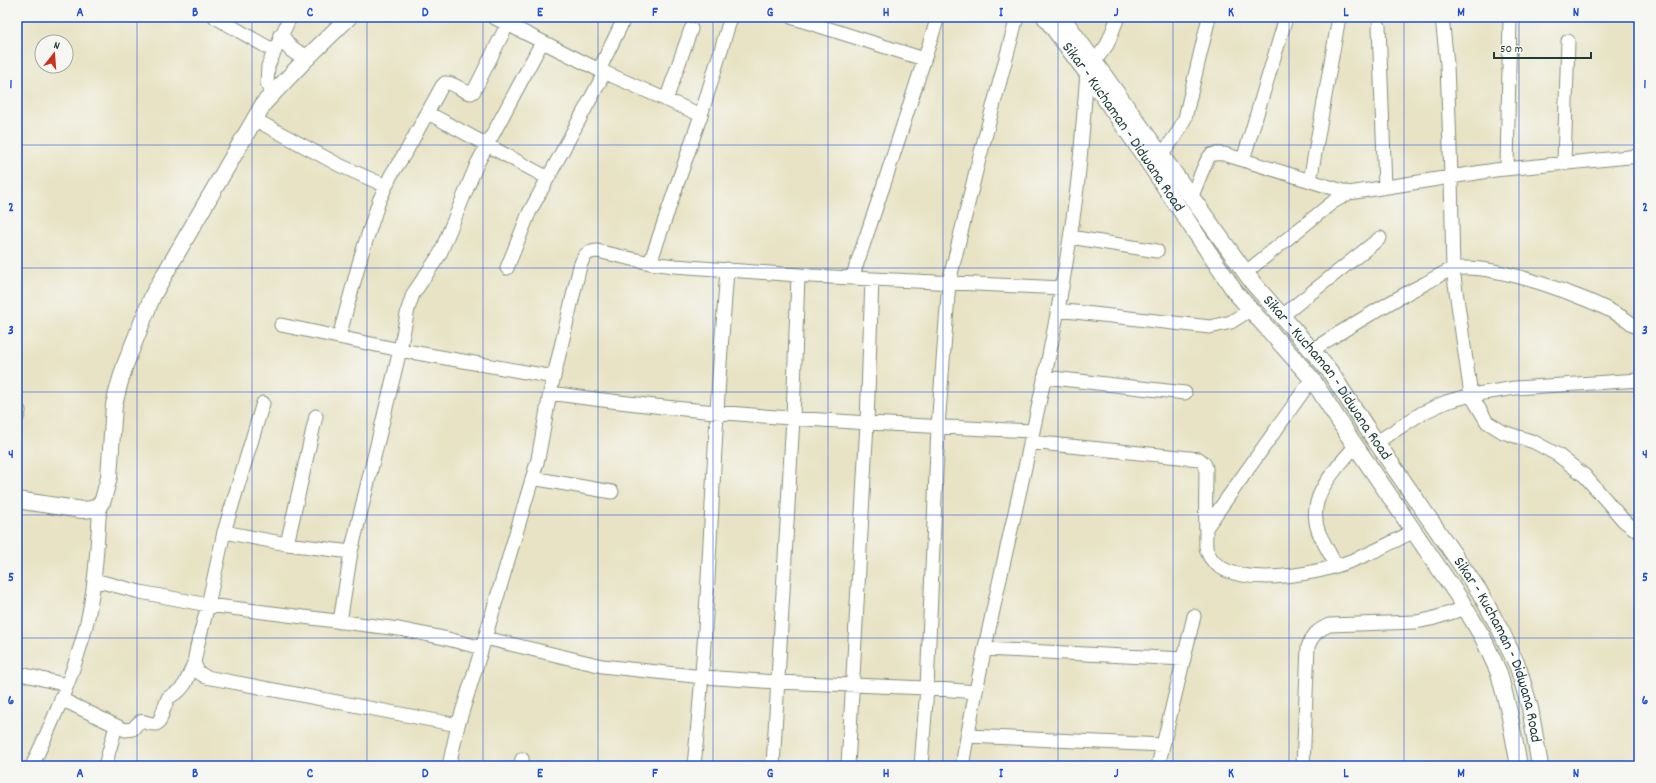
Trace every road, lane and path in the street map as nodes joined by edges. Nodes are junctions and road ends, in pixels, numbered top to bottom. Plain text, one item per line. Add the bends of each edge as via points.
1 (215, 17) edge
2 (290, 17) edge
3 (349, 17) edge
4 (493, 17) edge
5 (625, 17) edge
6 (731, 17) edge
7 (938, 17) edge
8 (1016, 17) edge
9 (1045, 17) edge
10 (1062, 17) edge
11 (1118, 17) edge
12 (1209, 17) edge
13 (1339, 17) edge
14 (1442, 17) edge
15 (1510, 17) edge
16 (798, 18) edge
17 (1284, 21) dead end
18 (507, 25) junction
19 (1379, 26) dead end
20 (691, 29) dead end
21 (281, 36) junction
22 (1568, 41) dead end
23 (542, 42) junction
24 (274, 50) junction
25 (308, 57) junction
26 (924, 59) junction
27 (1090, 68) junction
28 (602, 71) junction
29 (273, 93) junction
30 (666, 100) junction
31 (428, 113) junction
32 (701, 115) junction
33 (254, 119) junction
34 (487, 146) junction
35 (1161, 156) junction
36 (1639, 156) edge
37 (1243, 160) junction
38 (1564, 163) junction
39 (1507, 168) junction
40 (1451, 176) junction
41 (548, 178) junction
42 (1310, 181) junction
43 (386, 186) junction
44 (1386, 187) junction
45 (1349, 193) junction
46 (1191, 198) junction
47 (1070, 237) junction
48 (1380, 238) dead end
49 (1157, 251) dead end
50 (650, 263) junction
51 (507, 268) dead end
52 (727, 269) junction
53 (1453, 270) junction
54 (1245, 272) junction
55 (798, 275) junction
56 (852, 278) junction
57 (872, 279) junction
58 (949, 282) junction
59 (1062, 288) junction
60 (1057, 310) junction
61 (1250, 310) junction
62 (1282, 316) junction
63 (281, 325) dead end
64 (1639, 329) edge
65 (339, 337) junction
66 (400, 350) junction
67 (1312, 350) junction
68 (554, 377) junction
69 (1044, 377) junction
70 (1312, 379) junction
71 (1639, 380) edge
72 (550, 393) junction
73 (1185, 393) dead end
74 (1471, 395) junction
75 (263, 403) dead end
76 (717, 413) junction
77 (316, 416) dead end
78 (793, 418) junction
79 (867, 423) junction
80 (938, 427) junction
81 (1031, 436) junction
82 (1377, 442) junction
83 (1356, 446) junction
84 (532, 478) junction
85 (612, 492) dead end
86 (17, 500) edge
87 (100, 504) junction
88 (1206, 528) junction
89 (1414, 531) junction
90 (224, 532) junction
91 (1639, 532) edge
92 (287, 544) junction
93 (351, 552) junction
94 (1336, 566) junction
95 (94, 580) junction
96 (208, 604) junction
97 (1466, 608) junction
98 (1194, 616) dead end
99 (340, 622) junction
100 (484, 643) junction
101 (985, 649) junction
102 (1184, 658) junction
103 (194, 663) junction
104 (17, 673) edge
105 (703, 677) junction
106 (777, 682) junction
107 (67, 685) junction
108 (852, 686) junction
109 (927, 688) junction
110 (976, 692) junction
111 (61, 698) junction
112 (458, 725) junction
113 (116, 726) junction
114 (967, 736) junction
115 (1163, 745) junction
116 (32, 766) edge
117 (105, 766) edge
118 (449, 766) edge
119 (694, 766) edge
120 (773, 766) edge
121 (848, 766) edge
122 (921, 766) edge
123 (962, 766) edge
124 (1158, 766) edge
125 (1303, 766) edge
126 (1519, 766) edge
127 (1540, 766) edge

1 - 24 street
2 - 21 street
3 - 25 main road
4 - 18 street
5 - 28 street
6 - 32 street
7 - 26 street
8 - 58 street
9 - 27 main road, Sikar - Kuchaman - Didwana Road
10 - 27 main road, Sikar - Kuchaman - Didwana Road
11 - 27 street via 1107,45
12 - 35 street via 1185,118
13 - 42 street
14 - 40 street via 1447,64
15 - 39 street
16 - 26 street
17 - 37 street
18 - 23 street
18 - 31 street via 474,91 466,93 450,82 445,83
19 - 44 street
20 - 30 street
21 - 24 street
21 - 25 main road via 293,51 300,56
22 - 38 street
23 - 28 street
23 - 34 street
24 - 29 street via 267,76 267,83
25 - 29 main road
26 - 56 street
27 - 35 main road, Sikar - Kuchaman - Didwana Road
27 - 47 street
27 - 61 main road, Sikar - Kuchaman - Didwana Road via 1236,293
28 - 30 street
28 - 41 street
29 - 33 main road
30 - 32 street
31 - 34 street
31 - 43 street
32 - 50 street
33 - 43 street via 339,165
33 - 87 main road via 156,289 125,365 114,406 109,477
34 - 41 street
34 - 66 street via 440,254 413,294
35 - 46 main road, Sikar - Kuchaman - Didwana Road
36 - 38 street
37 - 42 street
37 - 46 street via 1224,154 1210,156 1205,162 1201,178
38 - 39 street
39 - 40 street
40 - 44 street
40 - 53 street
41 - 51 street via 527,218
42 - 45 street
43 - 65 street via 361,256
44 - 45 street
45 - 54 street via 1333,202
46 - 54 main road, Sikar - Kuchaman - Didwana Road
47 - 49 street
47 - 59 street
48 - 62 street
50 - 52 street
50 - 68 street via 597,251 590,251 584,255
52 - 55 street
52 - 76 street
53 - 64 street via 1471,267 1536,282 1622,316
53 - 67 street via 1394,300
53 - 74 street
54 - 62 main road, Sikar - Kuchaman - Didwana Road
55 - 56 street
55 - 78 street
56 - 57 street
57 - 58 street
57 - 79 street
58 - 59 street
58 - 80 street
59 - 60 street
60 - 61 street via 1210,327 1231,322
60 - 69 street
61 - 70 main road, Sikar - Kuchaman - Didwana Road
62 - 67 main road, Sikar - Kuchaman - Didwana Road
63 - 65 street
65 - 66 street
66 - 68 street
66 - 93 street
67 - 82 main road, Sikar - Kuchaman - Didwana Road via 1329,370
68 - 72 street
69 - 73 street
69 - 81 street
70 - 83 main road, Sikar - Kuchaman - Didwana Road
70 - 88 street
71 - 74 street via 1516,388
72 - 76 street
72 - 84 street
74 - 82 street via 1446,402 1422,413
74 - 91 street via 1487,422 1503,432 1534,442 1558,456 1585,476 1624,522
75 - 90 street
76 - 78 street
76 - 105 street
77 - 92 street
78 - 79 street
78 - 106 street
79 - 80 street
79 - 108 street
80 - 81 street
80 - 109 street
81 - 88 street via 1200,460 1206,468
81 - 101 street
82 - 127 main road, Sikar - Kuchaman - Didwana Road via 1479,591 1501,631 1520,674 1530,708
83 - 89 main road, Sikar - Kuchaman - Didwana Road
83 - 94 street via 1324,483 1318,496 1315,513 1319,532
84 - 85 street
84 - 100 street
86 - 87 main road via 82,510 93,509
87 - 95 street
88 - 94 street via 1206,550 1214,563 1228,572 1248,577 1298,575
89 - 94 street
89 - 97 main road, Sikar - Kuchaman - Didwana Road
90 - 92 street
90 - 96 street
92 - 93 street
93 - 99 street
95 - 96 street via 140,592
95 - 107 street via 86,626
96 - 99 street
96 - 103 street
97 - 125 street via 1431,620 1329,625 1318,630 1308,647
97 - 126 main road, Sikar - Kuchaman - Didwana Road via 1498,673 1510,712
98 - 102 street
99 - 100 street
100 - 105 street via 602,666
100 - 112 street
101 - 102 street
101 - 110 street
102 - 115 street
103 - 112 street via 198,672 206,677
103 - 113 street via 185,684 168,698 158,722 152,724 141,721 130,730
104 - 107 street
105 - 106 street
105 - 119 street
106 - 108 street
106 - 120 street
107 - 111 street
108 - 109 street
108 - 121 street
109 - 110 street
109 - 122 street
110 - 114 street
111 - 113 street
111 - 116 street
112 - 118 street
113 - 117 street
114 - 115 street
114 - 123 street
115 - 124 street

